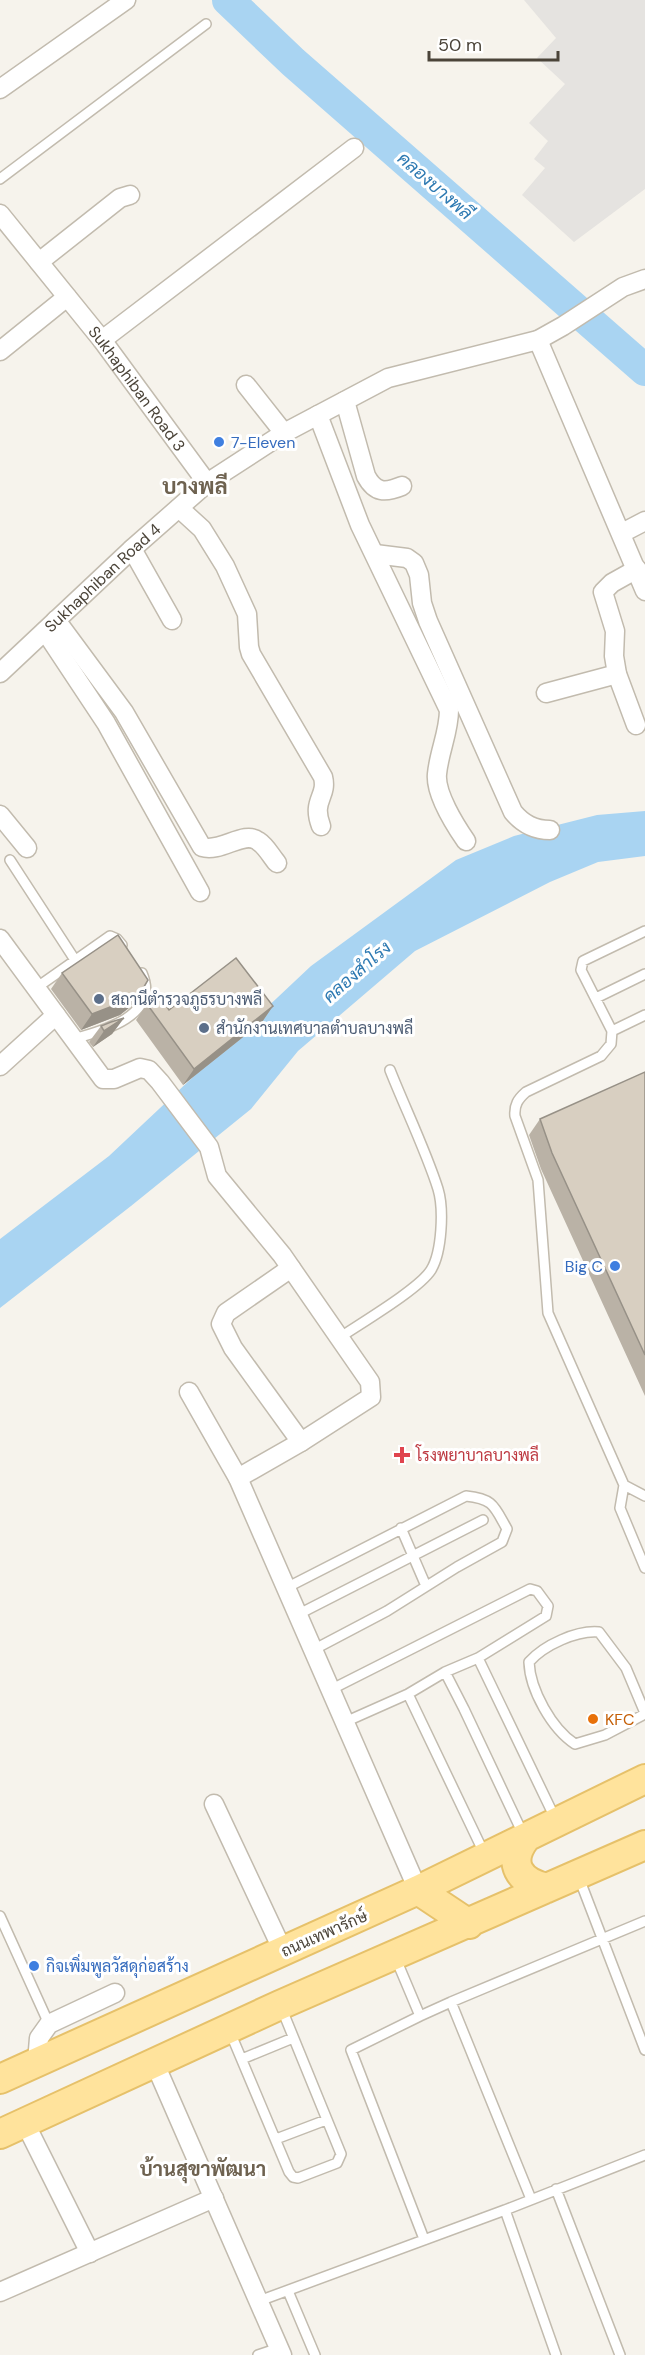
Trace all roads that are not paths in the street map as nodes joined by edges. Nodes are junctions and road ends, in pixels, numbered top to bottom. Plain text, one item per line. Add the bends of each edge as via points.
1 (126, 0) edge
2 (206, 24) dead end
3 (0, 89) edge
4 (354, 148) dead end
5 (0, 179) edge
6 (130, 195) dead end
7 (0, 214) edge
8 (39, 262) junction
9 (645, 279) edge
10 (67, 297) junction
11 (102, 340) junction
12 (538, 340) junction
13 (0, 351) edge
14 (246, 385) dead end
15 (345, 401) junction
16 (318, 415) junction
17 (284, 434) junction
18 (207, 483) junction
19 (402, 486) dead end
20 (179, 508) junction
21 (645, 521) edge
22 (622, 533) junction
23 (132, 549) junction
24 (375, 554) junction
25 (637, 569) junction
26 (645, 591) edge
27 (172, 620) dead end
28 (51, 626) junction
29 (0, 674) edge
30 (616, 674) junction
31 (546, 693) dead end
32 (636, 725) dead end
33 (0, 815) edge
34 (321, 826) dead end
35 (550, 830) dead end
36 (466, 841) dead end
37 (27, 848) dead end
38 (10, 860) dead end
39 (277, 863) dead end
40 (200, 892) dead end
41 (645, 931) edge
42 (1, 942) edge
43 (128, 954) edge
44 (75, 960) junction
45 (138, 968) edge
46 (645, 974) edge
47 (36, 988) junction
48 (596, 998) junction
49 (56, 1015) junction
50 (645, 1015) edge
51 (612, 1031) junction
52 (73, 1039) junction
53 (0, 1066) edge
54 (390, 1070) dead end
55 (291, 1268) junction
56 (339, 1338) junction
57 (189, 1392) dead end
58 (301, 1442) junction
59 (238, 1478) junction
60 (624, 1485) junction
61 (645, 1496) edge
62 (483, 1520) dead end
63 (401, 1528) junction
64 (412, 1556) junction
65 (645, 1568) edge
66 (426, 1586) junction
67 (286, 1588) junction
68 (297, 1615) junction
69 (313, 1650) junction
70 (478, 1658) junction
71 (445, 1672) junction
72 (338, 1686) dead end
73 (408, 1694) junction
74 (645, 1714) edge
75 (345, 1722) junction
76 (645, 1779) edge
77 (214, 1804) dead end
78 (557, 1823) junction
79 (525, 1839) junction
80 (645, 1845) edge
81 (486, 1857) junction
82 (578, 1875) junction
83 (547, 1888) junction
84 (418, 1890) junction
85 (0, 1916) edge
86 (645, 1921) edge
87 (469, 1924) junction
88 (603, 1939) junction
89 (283, 1951) junction
90 (395, 1956) junction
91 (115, 1993) dead end
92 (451, 2002) junction
93 (280, 2005) junction
94 (420, 2016) junction
95 (49, 2024) junction
96 (228, 2029) junction
97 (293, 2038) junction
98 (645, 2050) edge
99 (242, 2059) junction
100 (37, 2062) junction
101 (155, 2064) junction
102 (0, 2079) edge
103 (326, 2120) junction
104 (12, 2128) edge
105 (276, 2139) junction
106 (645, 2155) edge
107 (556, 2189) junction
108 (214, 2198) junction
109 (531, 2199) junction
110 (506, 2210) junction
111 (424, 2239) junction
112 (90, 2253) junction
113 (288, 2291) junction
114 (0, 2292) edge
115 (259, 2301) junction
116 (281, 2352) edge
117 (258, 2355) edge
118 (315, 2355) edge
119 (556, 2355) edge
120 (620, 2355) edge

1 - 3 street
2 - 5 lane
4 - 11 street
6 - 8 street via 120,198
7 - 8 street, Sukhaphiban Road 3
8 - 10 street, Sukhaphiban Road 3
9 - 12 street via 623,287
10 - 11 street, Sukhaphiban Road 3
10 - 13 street
11 - 18 street, Sukhaphiban Road 3
12 - 15 street via 388,378
12 - 22 street
14 - 17 street
15 - 16 street
15 - 19 street via 371,485 387,492
16 - 17 street
16 - 24 street
17 - 18 street
18 - 20 street, Sukhaphiban Road 4
20 - 23 street, Sukhaphiban Road 4
20 - 34 street via 202,529 225,566 247,614 251,654 323,777 324,790 317,809
21 - 22 street
22 - 25 street
23 - 27 street
23 - 28 street, Sukhaphiban Road 4
24 - 35 street via 407,558 414,563 428,621 513,812 529,826
24 - 36 street via 449,710 436,776 438,789
25 - 26 street
25 - 30 street via 603,592 615,631
28 - 29 street, Sukhaphiban Road 4
28 - 39 street via 124,712 202,847 210,850 249,837 257,839
28 - 40 street
30 - 31 street
30 - 32 street
33 - 37 street
38 - 44 lane
41 - 48 lane via 583,962 581,970
42 - 47 street
43 - 44 lane via 110,936
44 - 47 lane
45 - 52 lane via 144,975 147,991 143,1004 106,1030
46 - 48 lane
47 - 49 street
48 - 51 lane
49 - 52 street
49 - 53 street
50 - 51 lane
51 - 60 lane via 611,1044 601,1056 526,1092 514,1108 538,1180 548,1313
52 - 55 street via 103,1079 114,1079 140,1068 149,1070 209,1147 217,1176
54 - 56 lane via 438,1191 441,1232 437,1256 430,1271 413,1287
55 - 56 street
55 - 58 street via 226,1313 221,1324
56 - 58 street via 370,1382 371,1397
57 - 59 street
58 - 59 street
59 - 67 street
60 - 61 lane
60 - 65 lane via 620,1508
62 - 64 lane
63 - 64 lane
63 - 66 lane via 466,1497 493,1503 507,1529 502,1542
63 - 67 lane
64 - 66 lane
64 - 68 lane
66 - 69 lane
67 - 68 street
68 - 69 street
69 - 75 street
70 - 71 lane
70 - 72 lane via 546,1616 548,1606 537,1591 530,1589
70 - 78 lane
71 - 73 lane
71 - 79 lane
73 - 75 lane
73 - 81 lane
74 - 74 lane via 626,1668 599,1632 579,1634 545,1648 529,1662 535,1688 555,1728 575,1744 605,1735
75 - 84 street
76 - 78 main road, ถนนเทพารักษ์
77 - 89 street
78 - 79 main road, ถนนเทพารักษ์
79 - 81 main road, ถนนเทพารักษ์
79 - 83 main road via 517,1849 519,1871 534,1885
80 - 82 main road
81 - 84 main road, ถนนเทพารักษ์
82 - 83 main road
82 - 88 lane
83 - 87 main road
84 - 87 main road
84 - 89 main road, ถนนเทพารักษ์
85 - 95 lane
86 - 88 lane
87 - 90 main road
88 - 92 lane
88 - 98 lane
89 - 100 main road, ถนนเทพารักษ์
90 - 93 main road
90 - 94 lane
91 - 95 street
92 - 94 lane
92 - 109 lane
93 - 96 main road
93 - 97 lane
94 - 111 lane via 351,2050
95 - 100 street via 39,2038
96 - 99 lane
96 - 101 main road
97 - 99 lane
97 - 103 lane
99 - 105 lane
100 - 102 main road, ถนนเทพารักษ์
101 - 104 main road
101 - 108 street
103 - 105 lane
103 - 105 lane via 340,2154 338,2163 298,2178 293,2176
104 - 112 street
106 - 107 lane
107 - 109 lane
107 - 120 lane
108 - 112 street
108 - 115 street
109 - 110 lane
110 - 111 lane
110 - 119 lane
111 - 113 lane
112 - 114 street
113 - 115 lane
113 - 118 lane
115 - 116 street
116 - 117 lane

